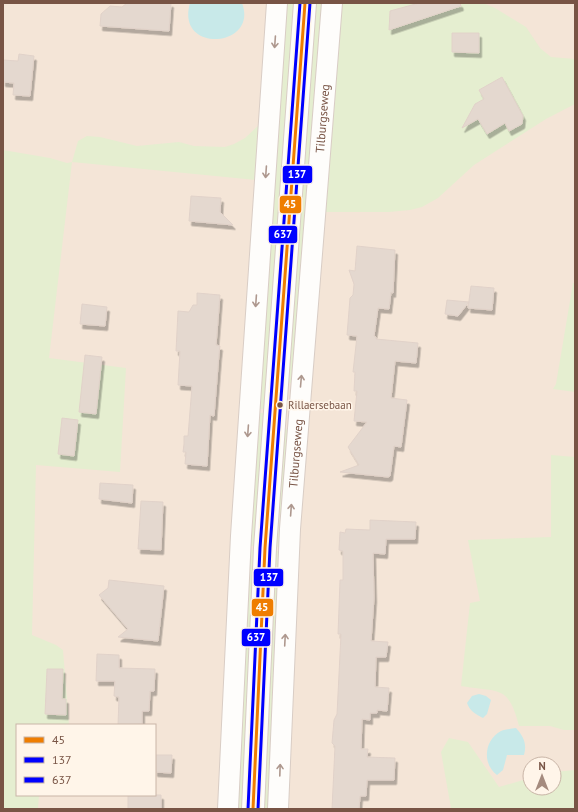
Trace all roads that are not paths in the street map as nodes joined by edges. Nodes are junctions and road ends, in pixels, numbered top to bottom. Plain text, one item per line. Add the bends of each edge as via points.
1 (277, 3) edge
2 (305, 3) edge
3 (332, 3) edge
4 (228, 809) edge
5 (253, 809) edge
6 (278, 809) edge

1 -> 4 street via 241,536
2 - 5 street, Tilburgseweg via 265,548
6 -> 3 street, Tilburgseweg via 290,529

